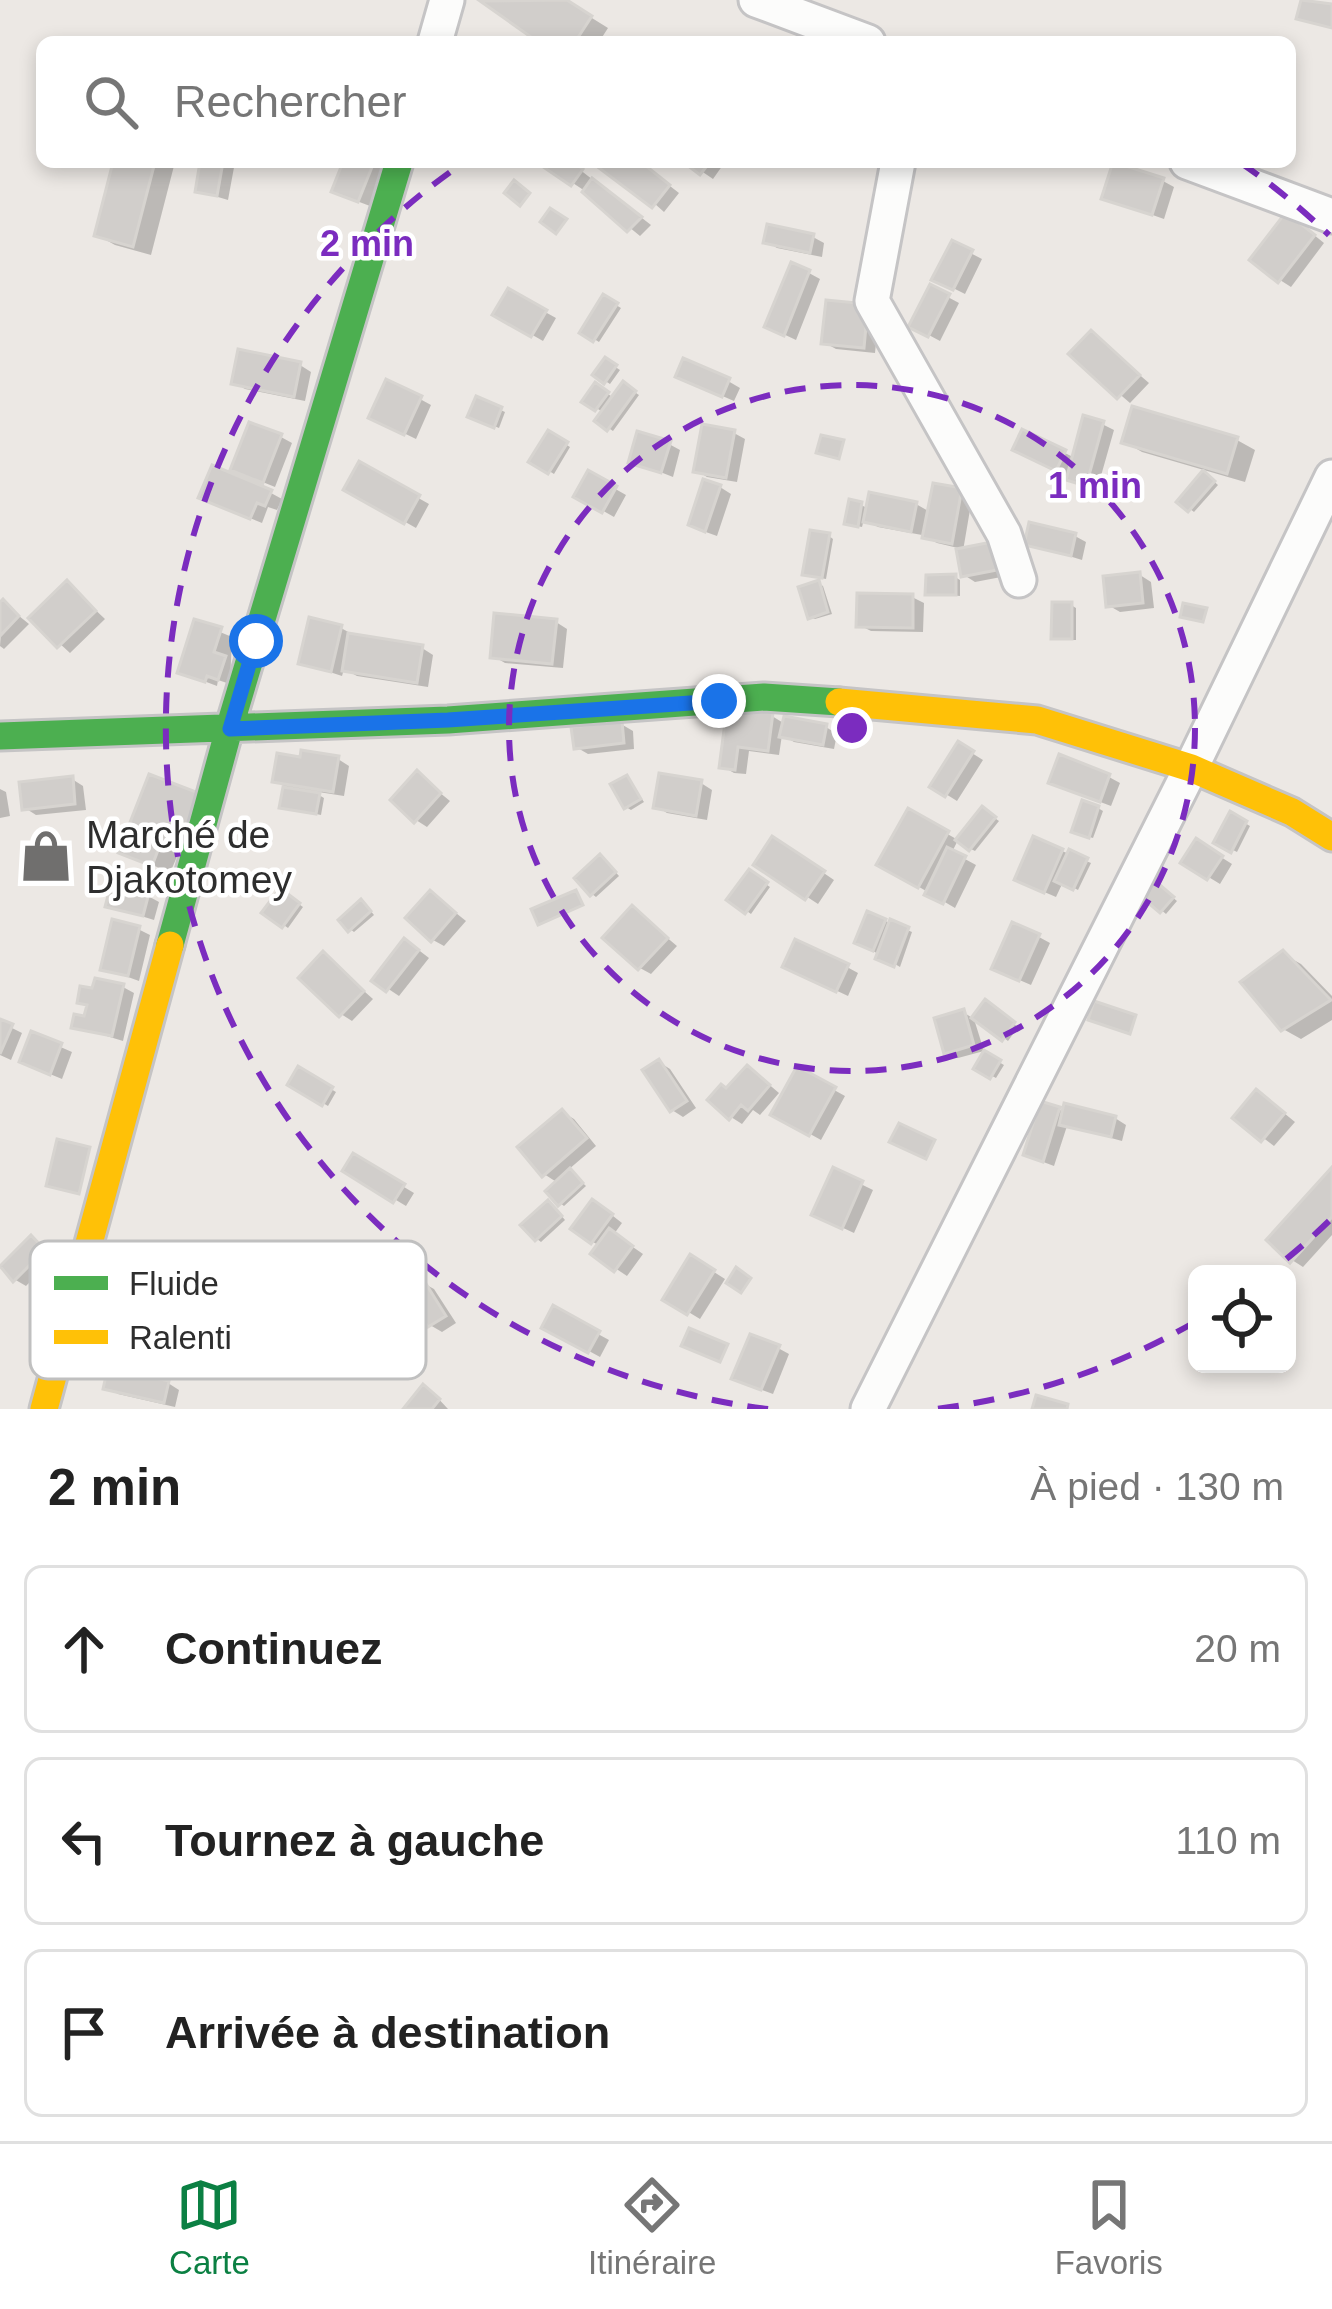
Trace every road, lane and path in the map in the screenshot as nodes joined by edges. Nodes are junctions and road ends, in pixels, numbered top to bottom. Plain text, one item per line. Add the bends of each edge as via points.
1 (447, 0) edge
2 (756, 0) edge
3 (436, 36) edge
4 (852, 36) edge
5 (397, 168) edge
6 (897, 168) edge
7 (1203, 168) edge
8 (1332, 216) edge
9 (1332, 477) edge
10 (1019, 580) dead end
11 (230, 729) junction
12 (0, 736) edge
13 (1191, 768) junction
14 (1332, 837) edge
15 (90, 1241) edge
16 (52, 1379) edge
17 (44, 1409) edge
18 (868, 1409) edge

1 - 3 street
2 - 4 street
5 - 11 street
6 - 10 street via 872,301 1004,534
7 - 8 street
9 - 13 street
11 - 12 street
11 - 13 street via 764,698 1037,720
11 - 15 street
13 - 14 street
13 - 18 street
16 - 17 street

